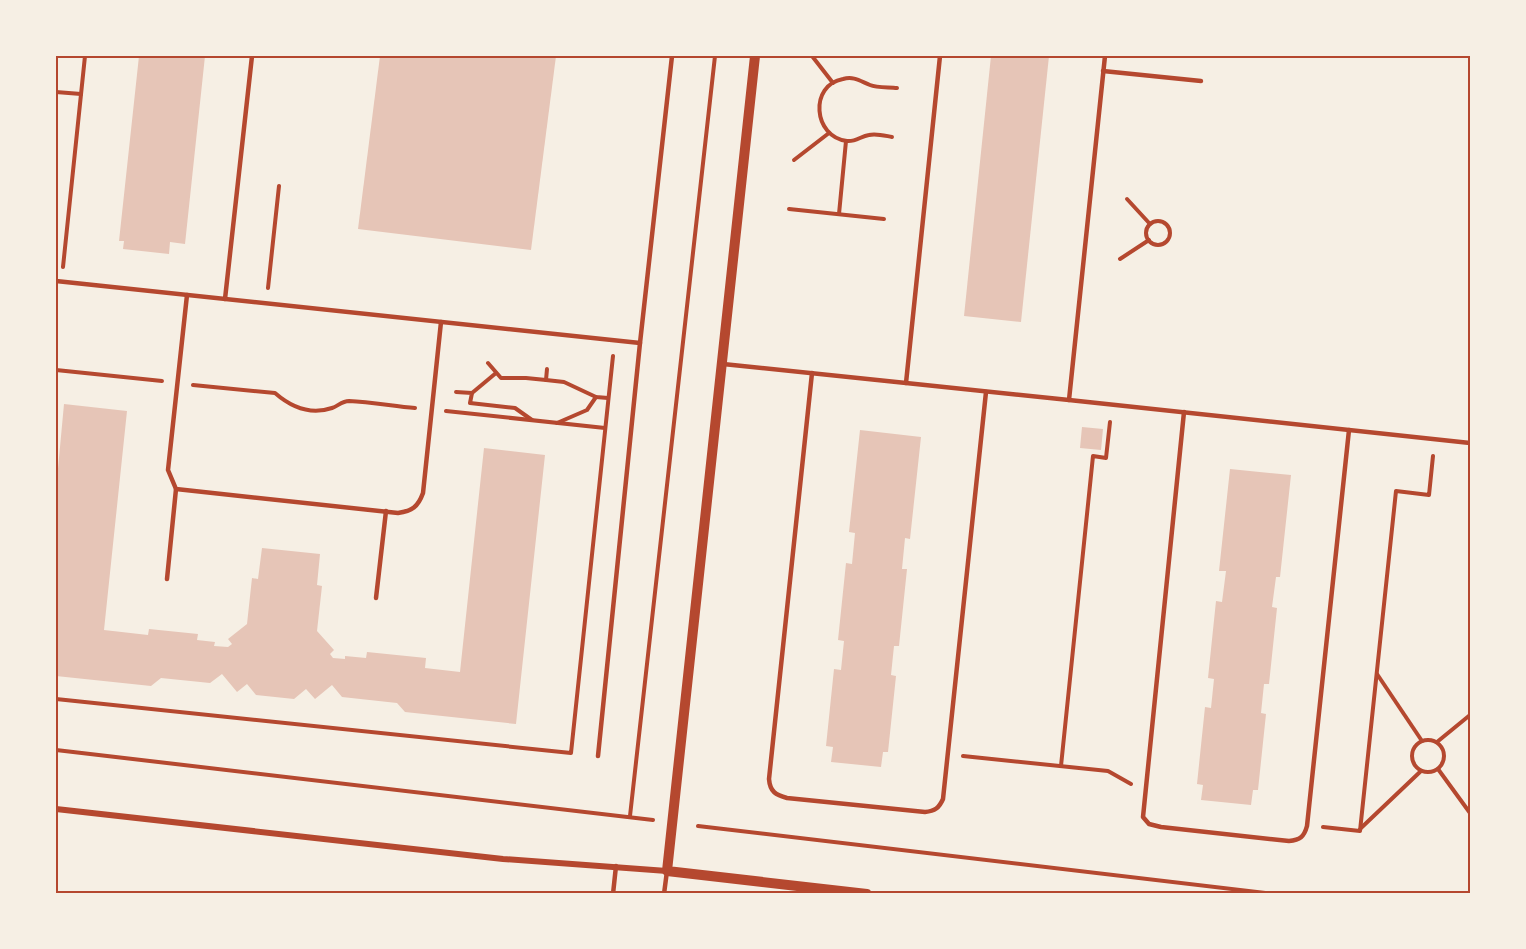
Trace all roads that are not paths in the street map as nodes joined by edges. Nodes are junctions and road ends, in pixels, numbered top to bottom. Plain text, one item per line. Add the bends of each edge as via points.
1 (252, 56) edge
2 (672, 56) edge
3 (755, 56) edge
4 (940, 56) edge
5 (1105, 56) edge
6 (1103, 71) junction
7 (1201, 81) dead end
8 (58, 282) edge
9 (187, 295) junction
10 (225, 299) junction
11 (441, 322) junction
12 (640, 343) junction
13 (721, 364) junction
14 (812, 373) junction
15 (906, 383) junction
16 (986, 392) junction
17 (1069, 400) junction
18 (1184, 412) junction
19 (1349, 430) junction
20 (1470, 443) edge
21 (176, 489) junction
22 (386, 511) junction
23 (167, 579) dead end
24 (376, 598) dead end
25 (598, 756) dead end
26 (56, 809) edge
27 (616, 866) junction
28 (667, 871) junction
29 (613, 894) edge
30 (664, 894) edge
31 (867, 894) edge

1 - 10 lane
2 - 12 lane
3 - 13 street
4 - 15 lane
5 - 6 lane
6 - 7 lane
6 - 17 lane
8 - 9 lane
9 - 10 lane
9 - 21 lane via 168,470
10 - 11 lane
11 - 12 lane
11 - 22 lane via 423,493 419,504 410,511
12 - 25 lane
13 - 14 lane
13 - 28 street
14 - 15 lane
14 - 16 lane via 769,779 776,795 788,798 918,812 940,806
15 - 16 lane
16 - 17 lane
17 - 18 lane
18 - 19 lane
18 - 19 lane via 1143,817 1149,824 1289,841 1299,840 1308,826
19 - 20 lane
21 - 22 lane
21 - 23 lane
22 - 24 lane
26 - 27 street via 503,859
27 - 28 street
27 - 29 lane
28 - 30 lane
28 - 31 street

